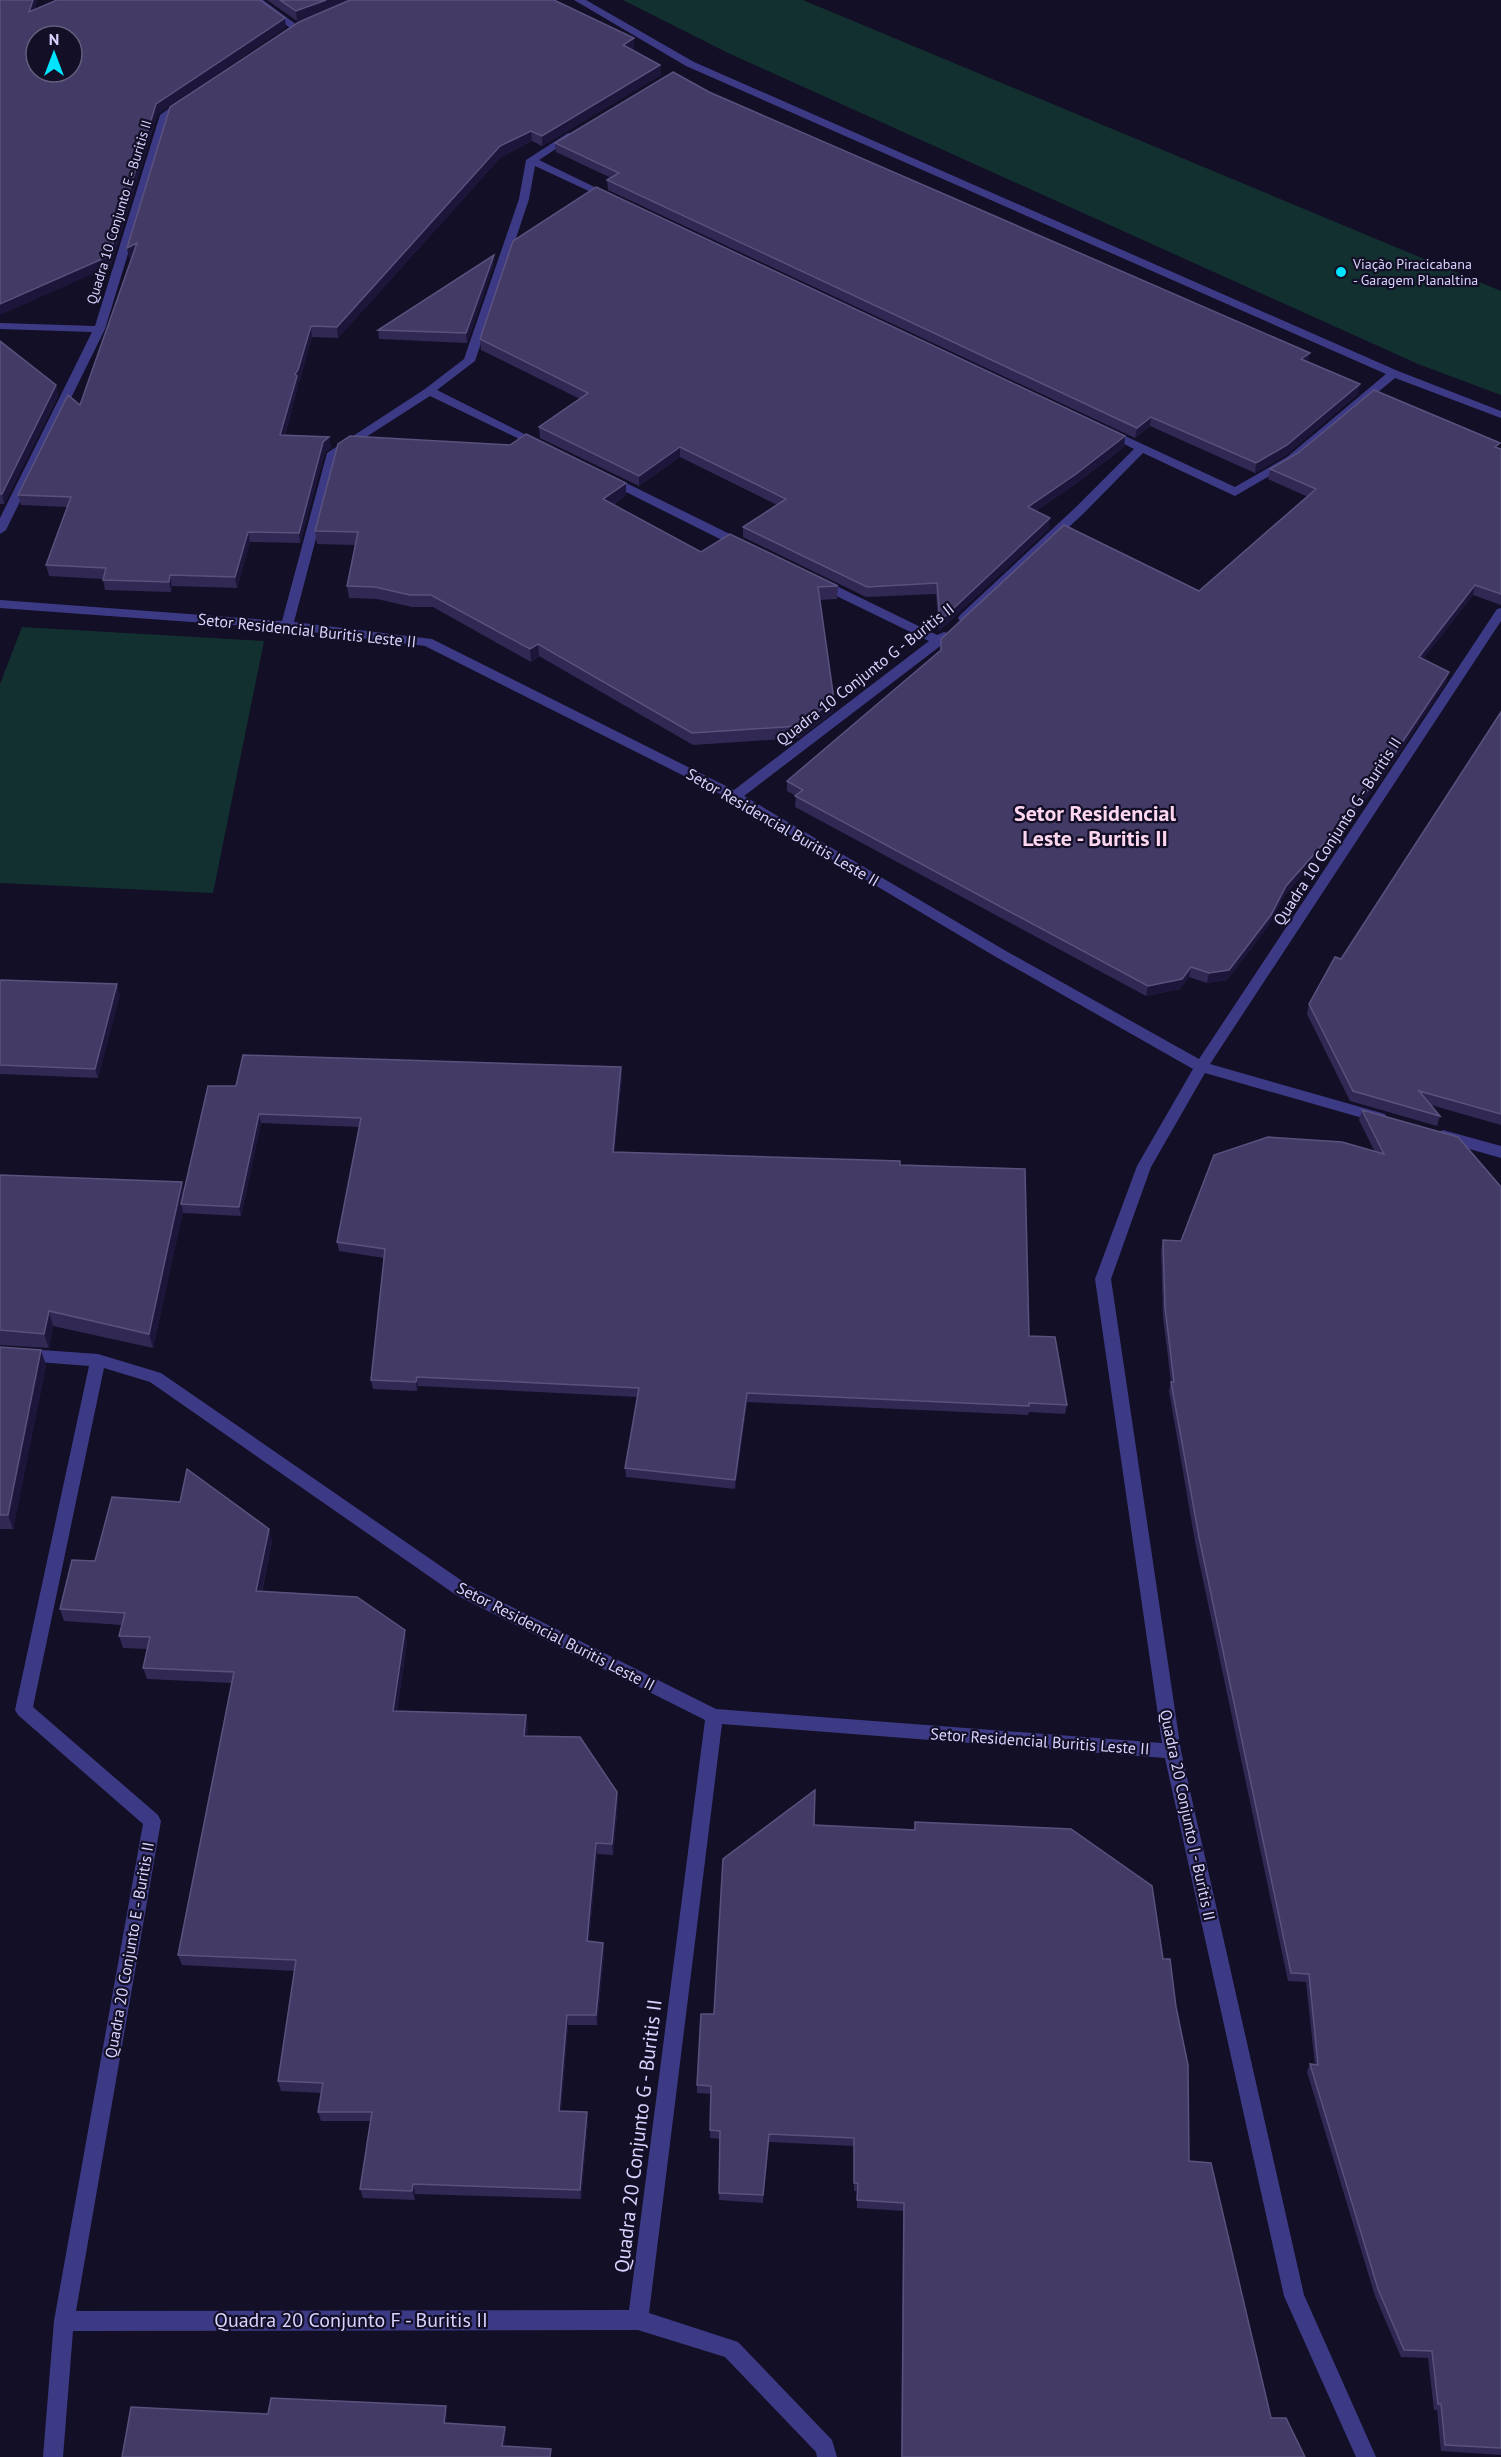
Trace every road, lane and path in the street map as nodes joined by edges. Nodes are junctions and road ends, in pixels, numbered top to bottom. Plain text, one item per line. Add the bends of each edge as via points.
1 (256, 0) edge
2 (579, 0) edge
3 (297, 29) edge
4 (193, 97) edge
5 (581, 130) edge
6 (531, 160) junction
7 (617, 200) edge
8 (0, 326) edge
9 (99, 329) junction
10 (1394, 373) junction
11 (429, 391) junction
12 (1501, 415) edge
13 (1098, 428) edge
14 (1141, 448) junction
15 (557, 453) edge
16 (599, 474) edge
17 (0, 530) edge
18 (758, 552) edge
19 (811, 579) edge
20 (0, 604) edge
21 (1501, 612) edge
22 (287, 625) junction
23 (939, 641) junction
24 (735, 796) junction
25 (1201, 1067) junction
26 (1390, 1121) edge
27 (1434, 1134) edge
28 (1501, 1152) edge
29 (0, 1353) edge
30 (98, 1360) junction
31 (714, 1716) junction
32 (1172, 1752) junction
33 (638, 2320) junction
34 (64, 2321) junction
35 (52, 2457) edge
36 (827, 2457) edge
37 (1366, 2457) edge

1 - 3 street
2 - 10 street via 685,67
4 - 9 street, Quadra 10 Conjunto E - Buritis II via 165,115
5 - 6 street
6 - 7 street
6 - 11 street via 524,199 469,361
8 - 9 street
9 - 17 street, Quadra 10 Conjunto E - Buritis II
10 - 12 street
10 - 14 street via 1291,459 1235,492
11 - 15 street
11 - 22 street via 333,453
13 - 14 street
14 - 23 street, Quadra 10 Conjunto G - Buritis II
16 - 18 street
19 - 23 street
20 - 22 street, Setor Residencial Buritis Leste II
21 - 25 street, Quadra 10 Conjunto G - Buritis II
22 - 24 street, Setor Residencial Buritis Leste II via 428,642
23 - 24 street, Quadra 10 Conjunto G - Buritis II
24 - 25 street, Setor Residencial Buritis Leste II
25 - 26 street, Setor Residencial Buritis Leste II
25 - 32 street, Quadra 20 Conjunto I - Buritis II via 1144,1166 1102,1279
27 - 28 street
29 - 30 street, Setor Residencial Buritis Leste II
30 - 31 street, Setor Residencial Buritis Leste II via 155,1377 462,1590
30 - 34 street, Quadra 20 Conjunto E - Buritis II via 24,1710 152,1821
31 - 32 street, Setor Residencial Buritis Leste II
31 - 33 street, Quadra 20 Conjunto G - Buritis II
32 - 37 street, Quadra 20 Conjunto I - Buritis II via 1294,2296
33 - 34 street, Quadra 20 Conjunto F - Buritis II
33 - 36 street via 731,2349 825,2447
34 - 35 street, Quadra 20 Conjunto E - Buritis II

